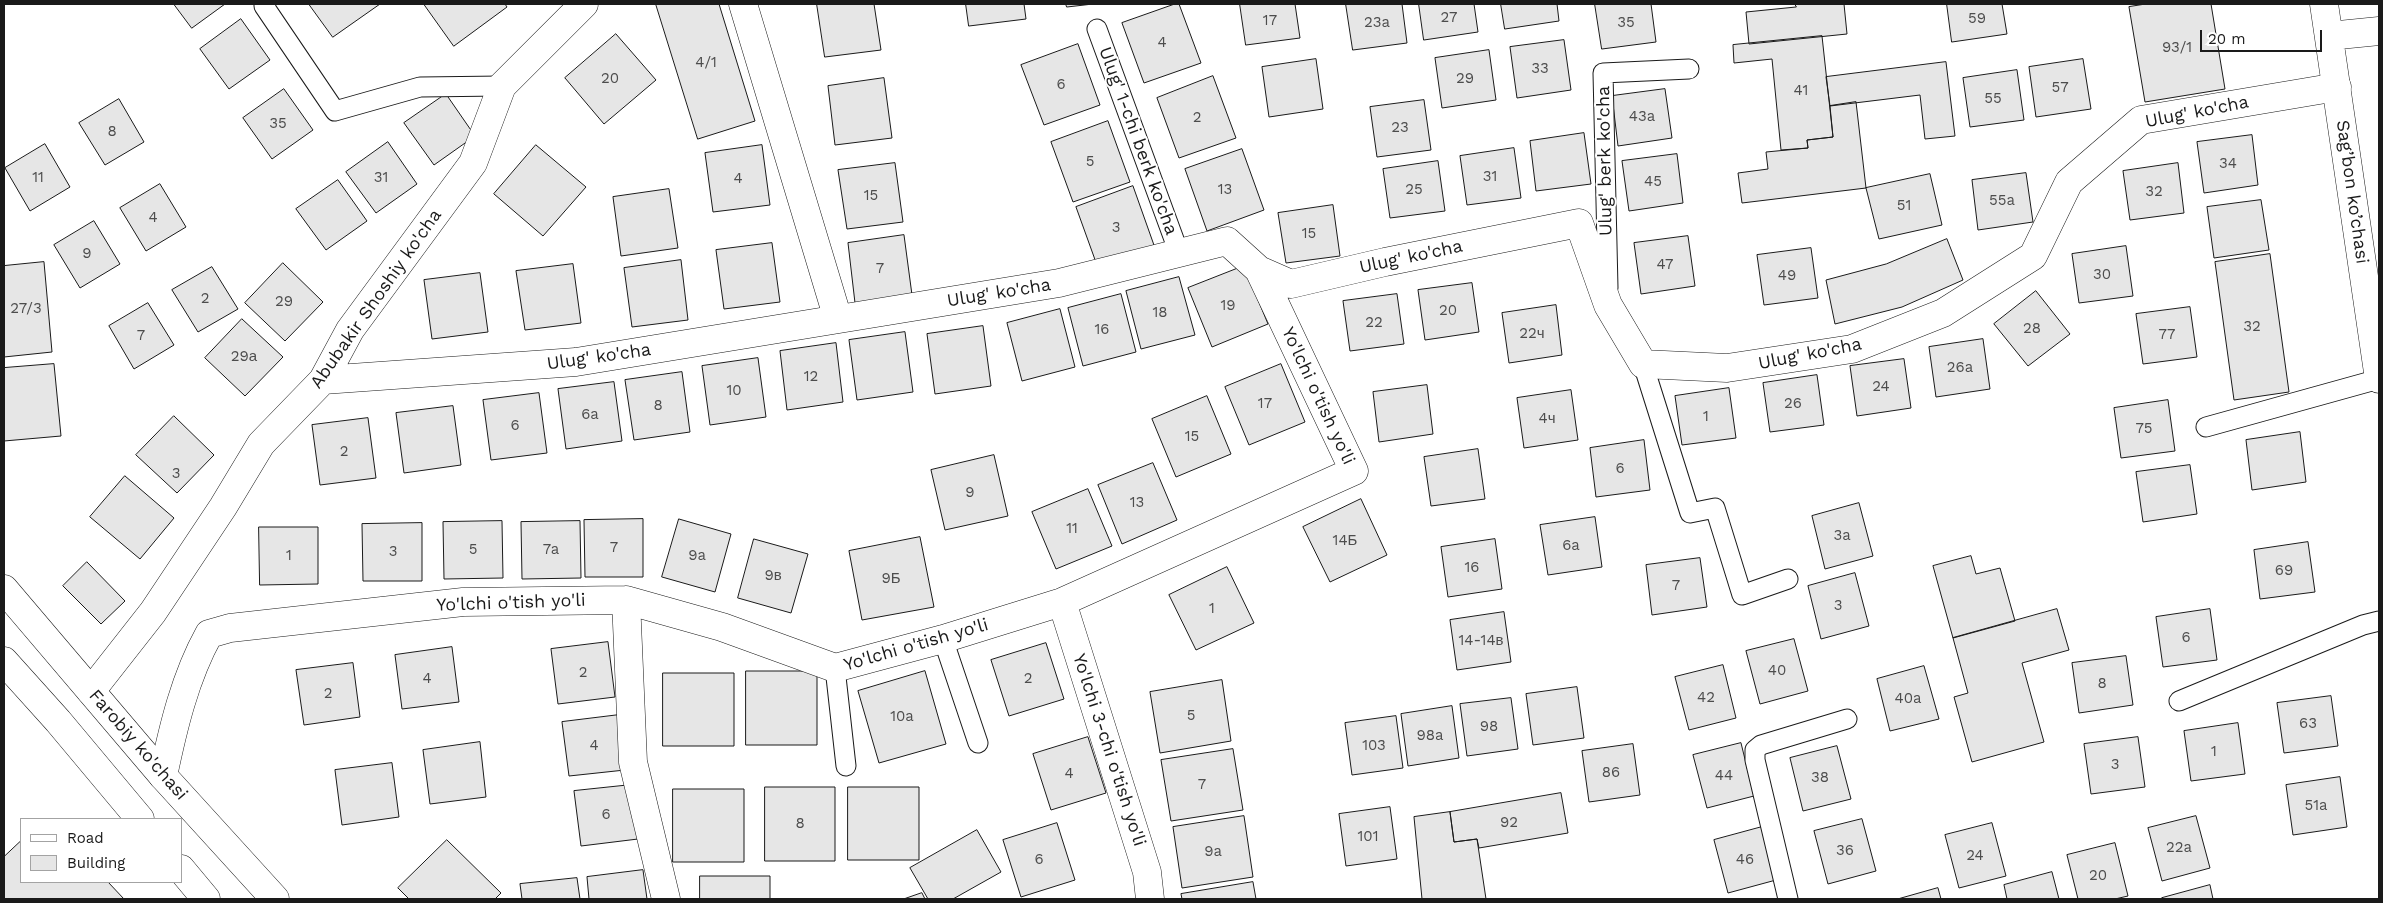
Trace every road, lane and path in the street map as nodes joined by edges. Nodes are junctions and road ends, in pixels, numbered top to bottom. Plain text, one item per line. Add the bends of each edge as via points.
1 (266, 4) edge
2 (584, 4) edge
3 (743, 4) edge
4 (2324, 4) edge
5 (1097, 29) dead end
6 (2379, 31) edge
7 (2329, 36) junction
8 (1689, 69) dead end
9 (502, 86) junction
10 (2337, 87) junction
11 (1179, 253) junction
12 (1260, 270) junction
13 (1608, 305) junction
14 (838, 319) junction
15 (1643, 364) junction
16 (2379, 379) edge
17 (323, 380) junction
18 (2206, 428) dead end
19 (1788, 579) dead end
20 (4, 589) edge
21 (626, 600) junction
22 (1062, 602) junction
23 (2379, 621) edge
24 (943, 639) junction
25 (4, 661) edge
26 (835, 668) junction
27 (91, 691) junction
28 (2178, 701) dead end
29 (1847, 719) dead end
30 (978, 743) dead end
31 (846, 766) dead end
32 (163, 776) junction
33 (139, 818) edge
34 (182, 870) edge
35 (206, 899) edge
36 (275, 899) edge
37 (666, 899) edge
38 (1150, 899) edge
39 (1788, 899) edge

1 - 9 lane via 264,6 335,111 420,87
2 - 9 street, Abubakir Shoshiy ko'cha
3 - 14 street
4 - 7 street, Sag’bon ko’chasi
5 - 11 lane, Ulug' 1-chi berk ko'cha
6 - 7 street
7 - 10 street, Sag’bon ko’chasi
8 - 13 lane, Ulug' berk ko'cha via 1603,73
9 - 17 street, Abubakir Shoshiy ko'cha via 474,163 350,330
10 - 15 street, Ulug' ko'cha via 2141,120 2069,182 2033,256 1943,313 1852,349 1727,368
10 - 16 street, Sag’bon ko’chasi
11 - 12 street, Ulug' ko'cha via 1227,241
11 - 14 street, Ulug' ko'cha via 1059,283
12 - 13 street, Ulug' ko'cha via 1291,284 1579,223
12 - 22 street, Yo'lchi o'tish yo'li via 1354,471
13 - 15 street, Ulug' ko'cha
14 - 17 street, Ulug' ko'cha via 576,362
15 - 19 lane via 1690,513 1715,508 1742,595
16 - 18 lane
17 - 27 street, Abubakir Shoshiy ko'cha via 261,444 153,612
20 - 27 street, Farobiy ko'chasi
21 - 26 street, Yo'lchi o'tish yo'li via 722,627
21 - 32 street, Yo'lchi o'tish yo'li via 463,602 230,628 209,634 196,657 172,734
21 - 37 street via 633,762
22 - 24 street, Yo'lchi o'tish yo'li
22 - 38 street, Yo'lchi 3-chi o'tish yo'li via 1147,872
23 - 28 lane
24 - 26 street, Yo'lchi o'tish yo'li
24 - 30 lane
25 - 33 street
26 - 31 lane
27 - 32 street, Farobiy ko'chasi
29 - 39 lane via 1762,745 1755,750
32 - 36 street, Farobiy ko'chasi
34 - 35 street

